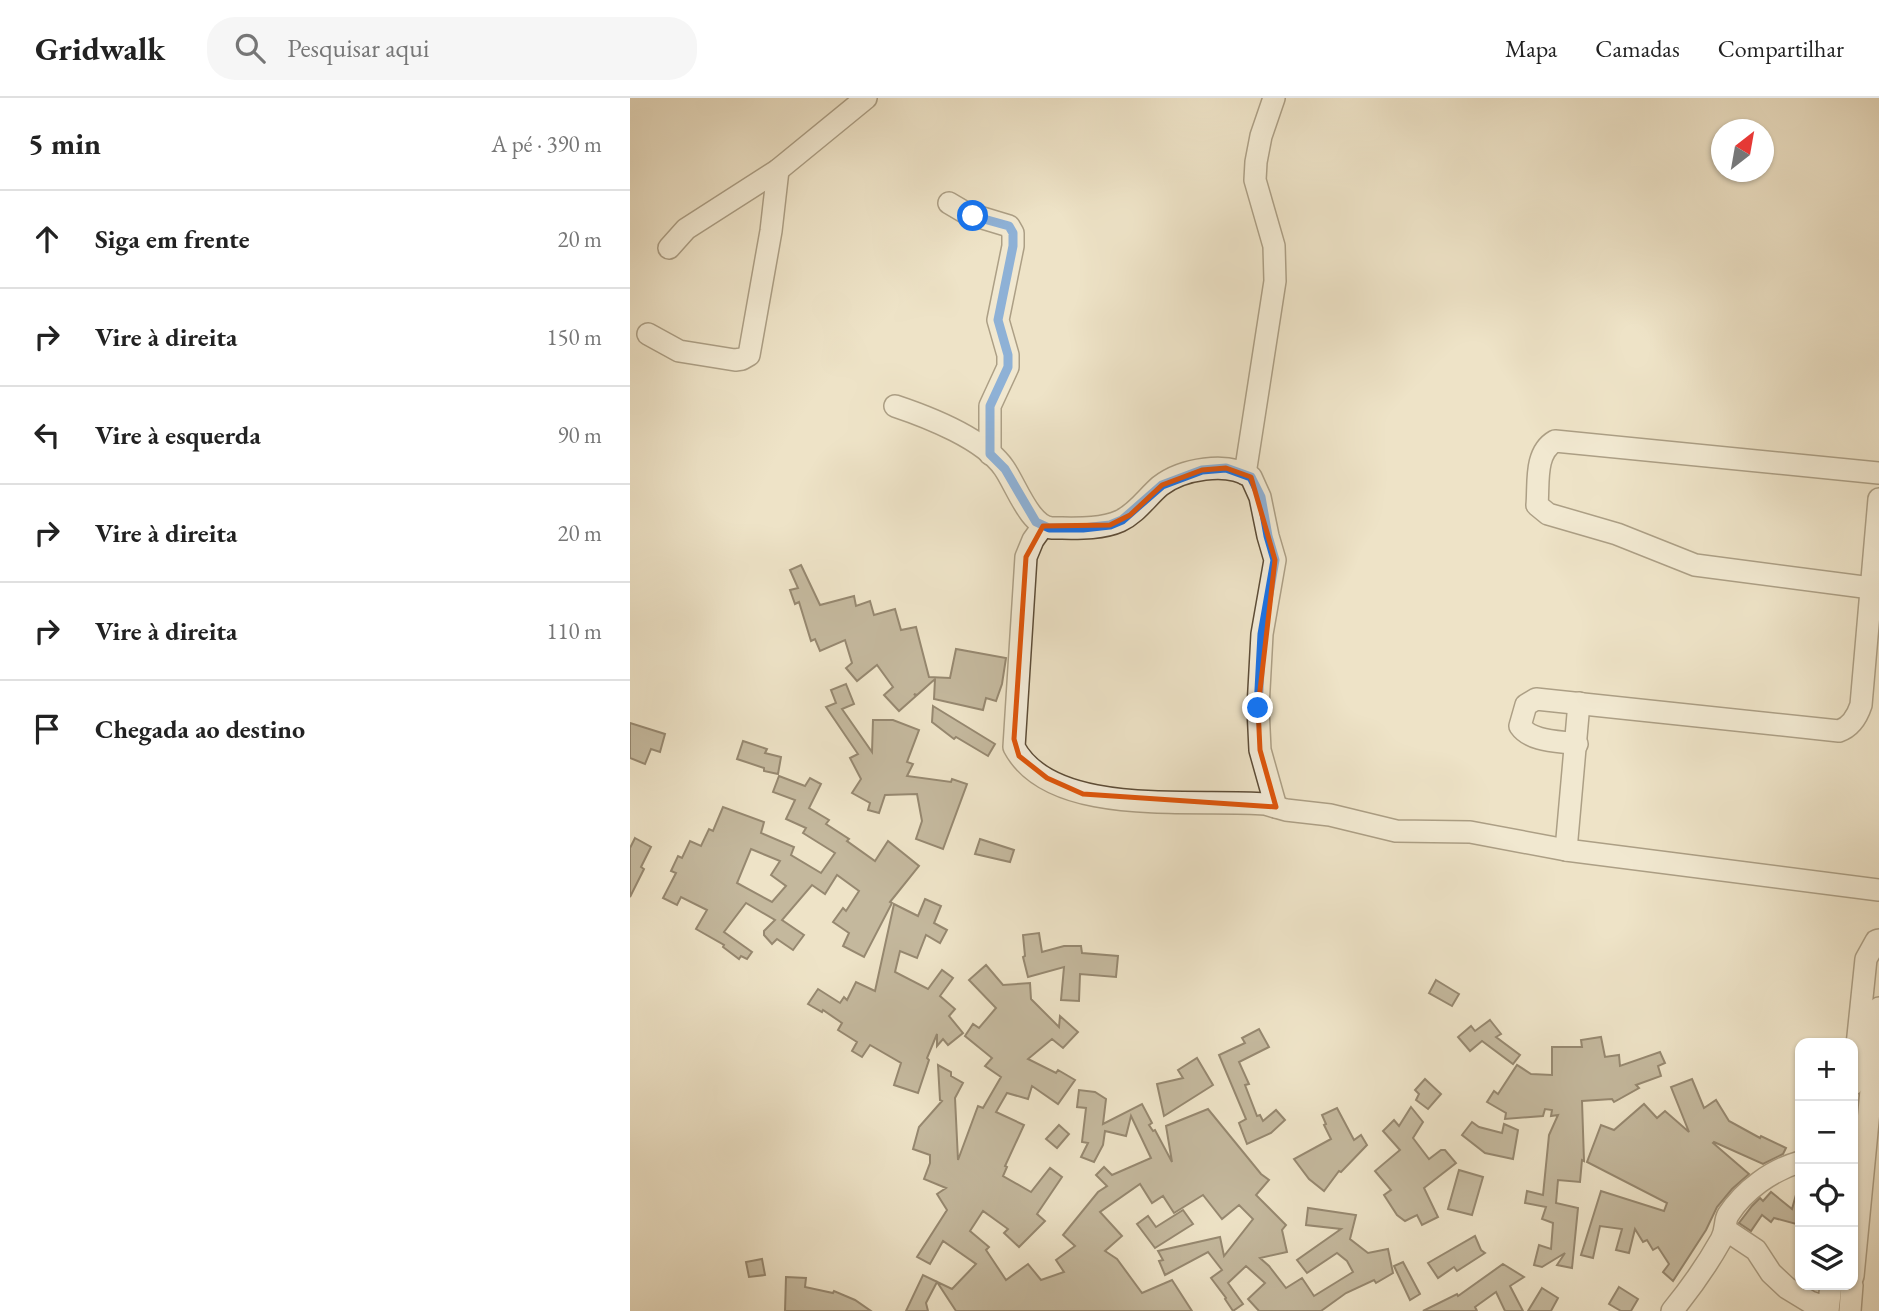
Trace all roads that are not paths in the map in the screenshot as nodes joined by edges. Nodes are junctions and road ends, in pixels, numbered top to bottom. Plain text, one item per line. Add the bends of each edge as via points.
1 (866, 98) edge
2 (1274, 98) edge
3 (778, 170) junction
4 (949, 202) dead end
5 (669, 248) dead end
6 (648, 334) dead end
7 (895, 406) dead end
8 (990, 454) junction
9 (1245, 474) junction
10 (1879, 474) edge
11 (1879, 499) edge
12 (1043, 526) junction
13 (1871, 589) junction
14 (1579, 704) junction
15 (1577, 744) junction
16 (1276, 807) junction
17 (1566, 850) junction
18 (1879, 890) edge
19 (1878, 944) edge
20 (1879, 1008) edge
21 (1858, 1038) edge
22 (1796, 1164) edge
23 (1858, 1227) edge
24 (1727, 1230) junction
25 (1830, 1290) edge
26 (1852, 1290) edge
27 (1672, 1311) edge
28 (1828, 1311) edge
29 (1850, 1311) edge

1 - 3 street
2 - 9 street via 1261,136 1255,180 1273,246 1275,281
3 - 5 street via 686,229
3 - 6 street via 748,355 735,360 688,353
4 - 8 street via 966,213 1009,226 1013,233 998,320 1008,367 990,406
7 - 8 street via 939,422
8 - 12 street
9 - 12 street via 1214,468 1172,480 1130,515 1110,525
9 - 16 street via 1261,497 1275,560 1262,634 1258,708 1260,750
10 - 13 street via 1555,441 1541,458 1537,505 1548,514 1617,534 1695,565
11 - 13 street
12 - 16 street via 1026,557 1014,739 1019,756 1047,778 1083,794 1126,801
13 - 14 street via 1861,705 1854,721 1839,731
14 - 15 street
14 - 15 street via 1536,699 1526,705 1520,720 1522,729 1535,737
15 - 17 street
16 - 17 street via 1395,831 1470,832
17 - 18 street
19 - 21 street via 1866,959
20 - 23 street
22 - 24 street via 1746,1191 1726,1218
24 - 27 street
24 - 28 street via 1756,1250 1787,1288
25 - 28 street
26 - 29 street

